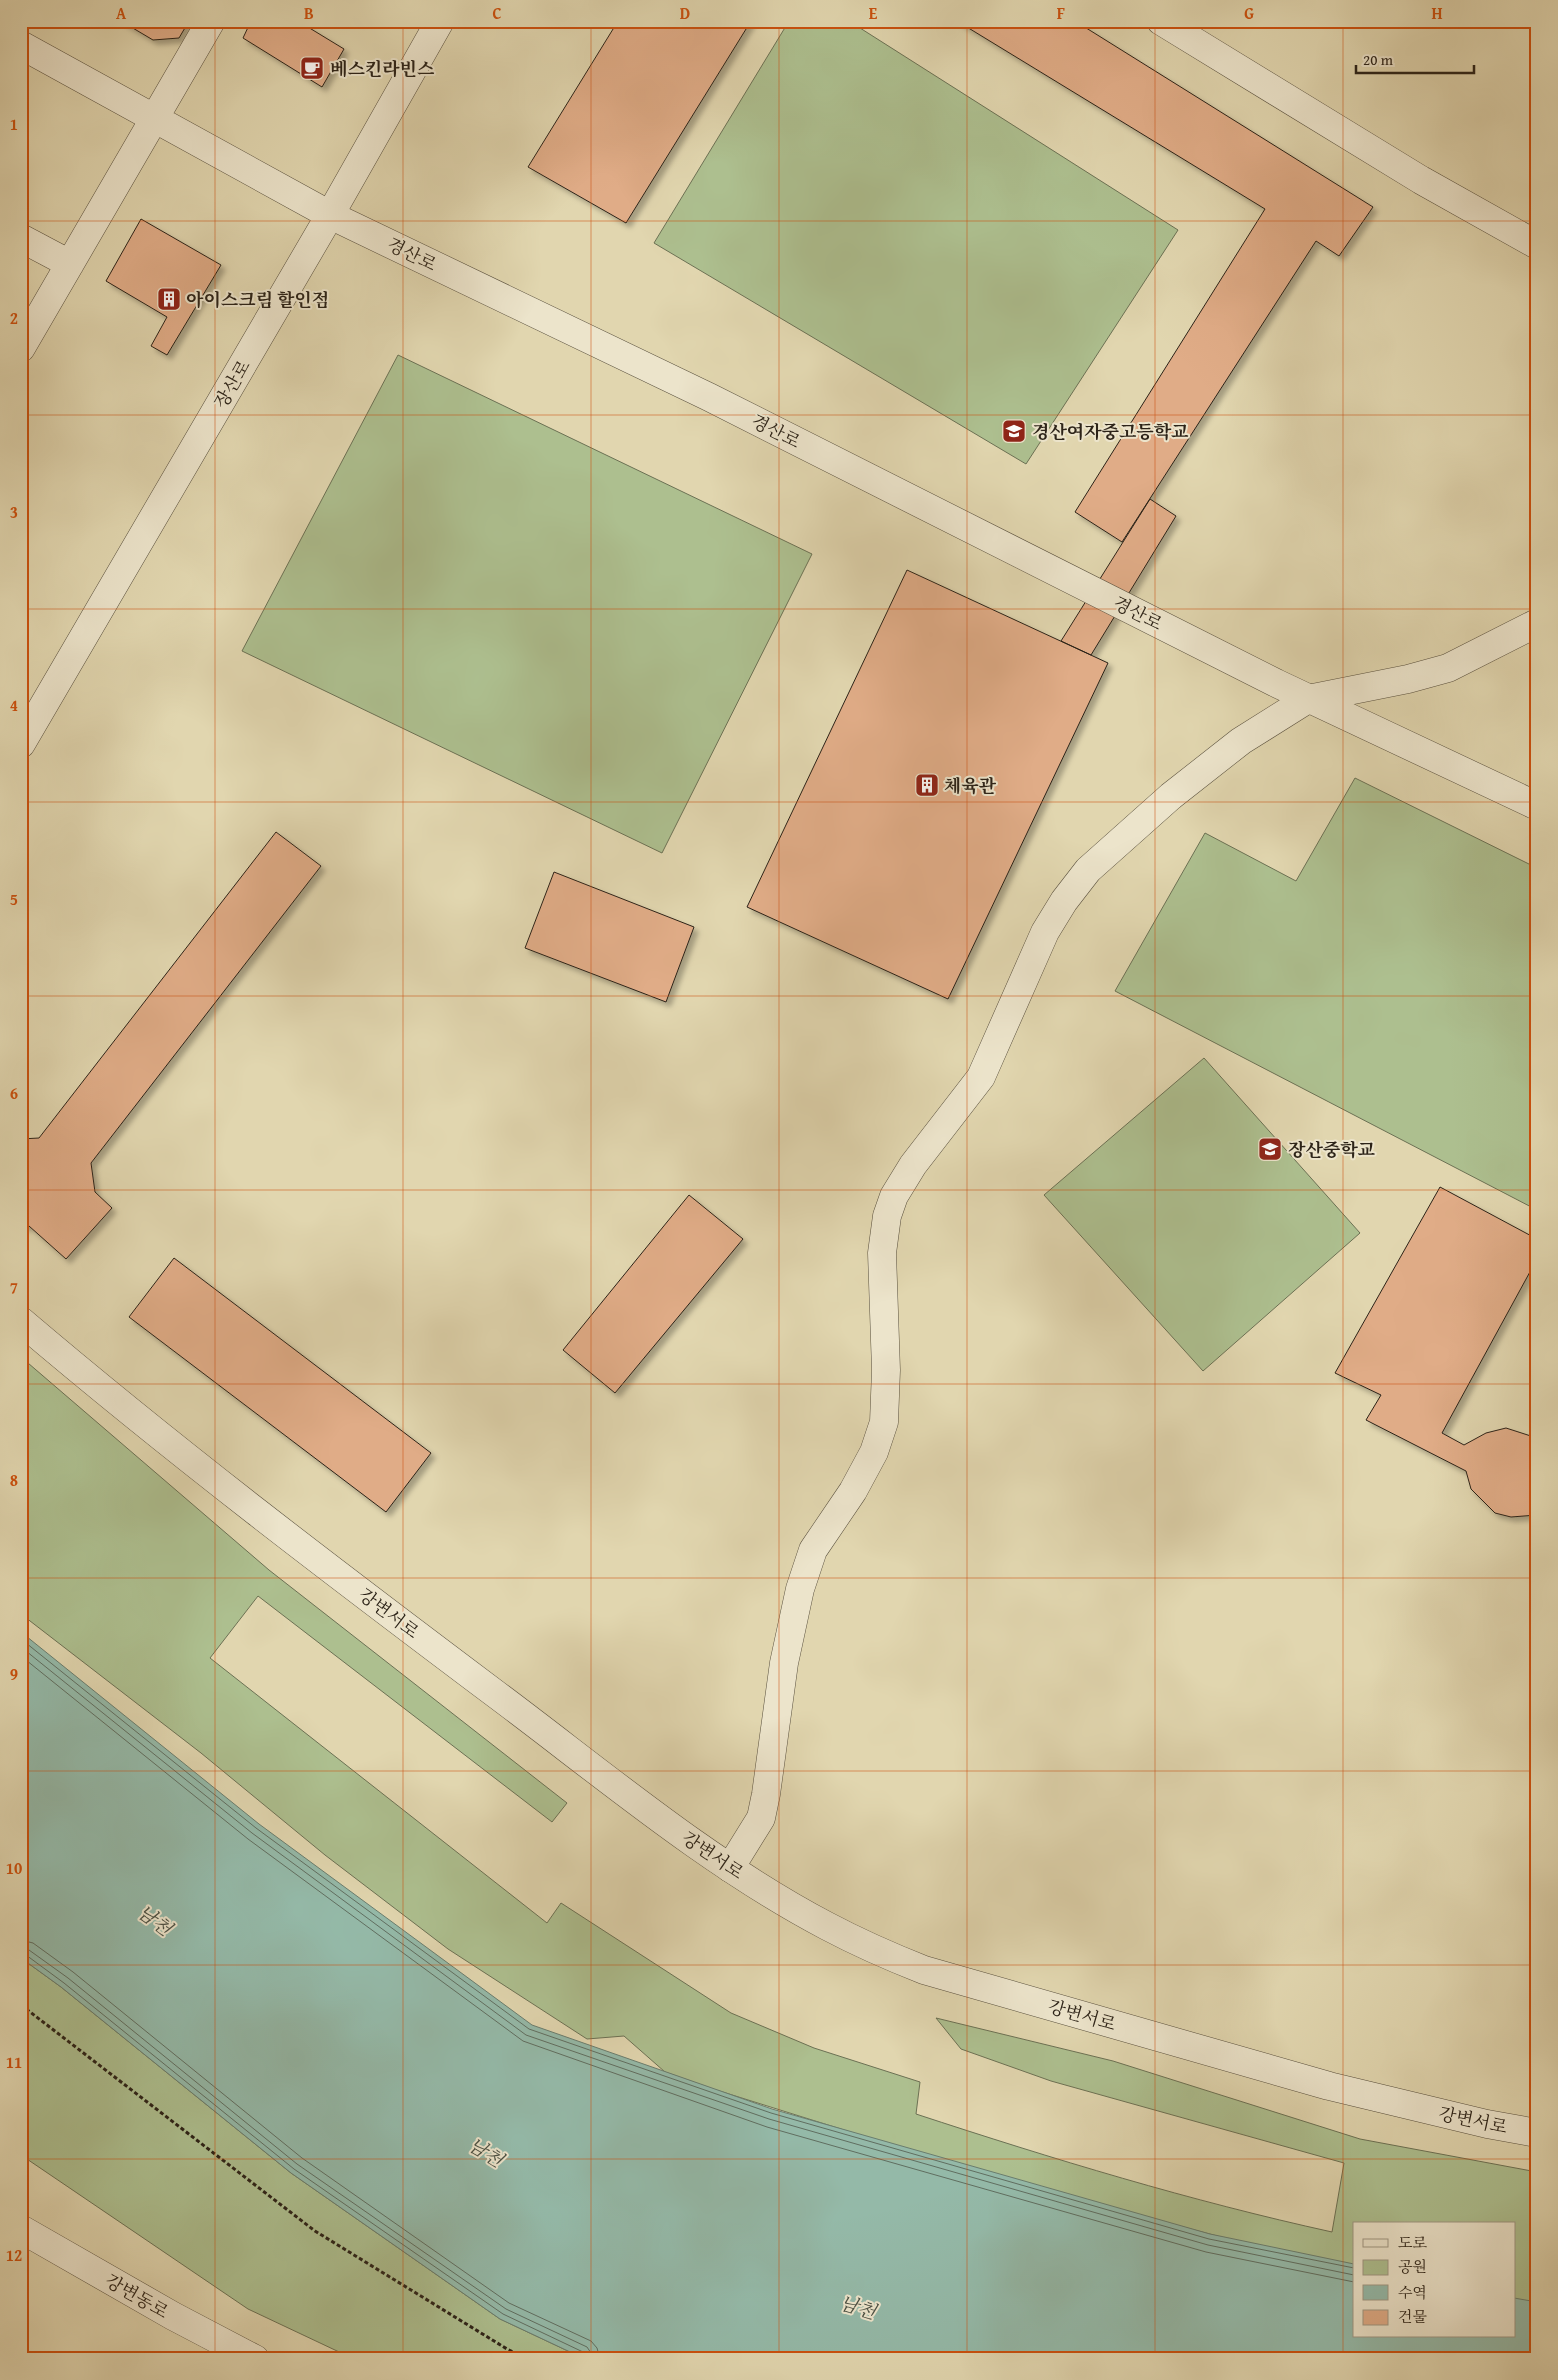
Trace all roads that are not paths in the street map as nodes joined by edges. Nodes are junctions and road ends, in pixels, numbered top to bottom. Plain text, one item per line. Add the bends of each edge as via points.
1 (211, 21) edge
2 (440, 21) edge
3 (1161, 21) edge
4 (21, 45) edge
5 (155, 119) junction
6 (330, 215) junction
7 (21, 238) edge
8 (1537, 245) edge
9 (70, 264) junction
10 (21, 348) edge
11 (1537, 623) edge
12 (1308, 698) junction
13 (21, 744) edge
14 (1537, 806) edge
15 (21, 1321) edge
16 (730, 1868) junction
17 (1537, 2133) edge
18 (21, 2229) edge
19 (255, 2359) edge

1 - 5 street
2 - 6 street, 장산로
3 - 8 street via 1421,180
4 - 5 street, 경산로
5 - 6 street, 경산로
5 - 9 street
6 - 12 street, 경산로 via 709,398
6 - 13 street, 장산로
7 - 9 street
9 - 10 street
11 - 12 street via 1448,668
12 - 14 street, 경산로
12 - 16 street via 1241,741 1171,796 1088,870 1045,932 980,1077 913,1165 894,1196 887,1216 882,1253 886,1370 884,1422 874,1452 853,1491 813,1550 800,1589 784,1663 761,1818
15 - 16 street, 강변서로 via 310,1555
16 - 17 street, 강변서로 via 824,1925 924,1970 1329,2086
18 - 19 street, 강변동로

